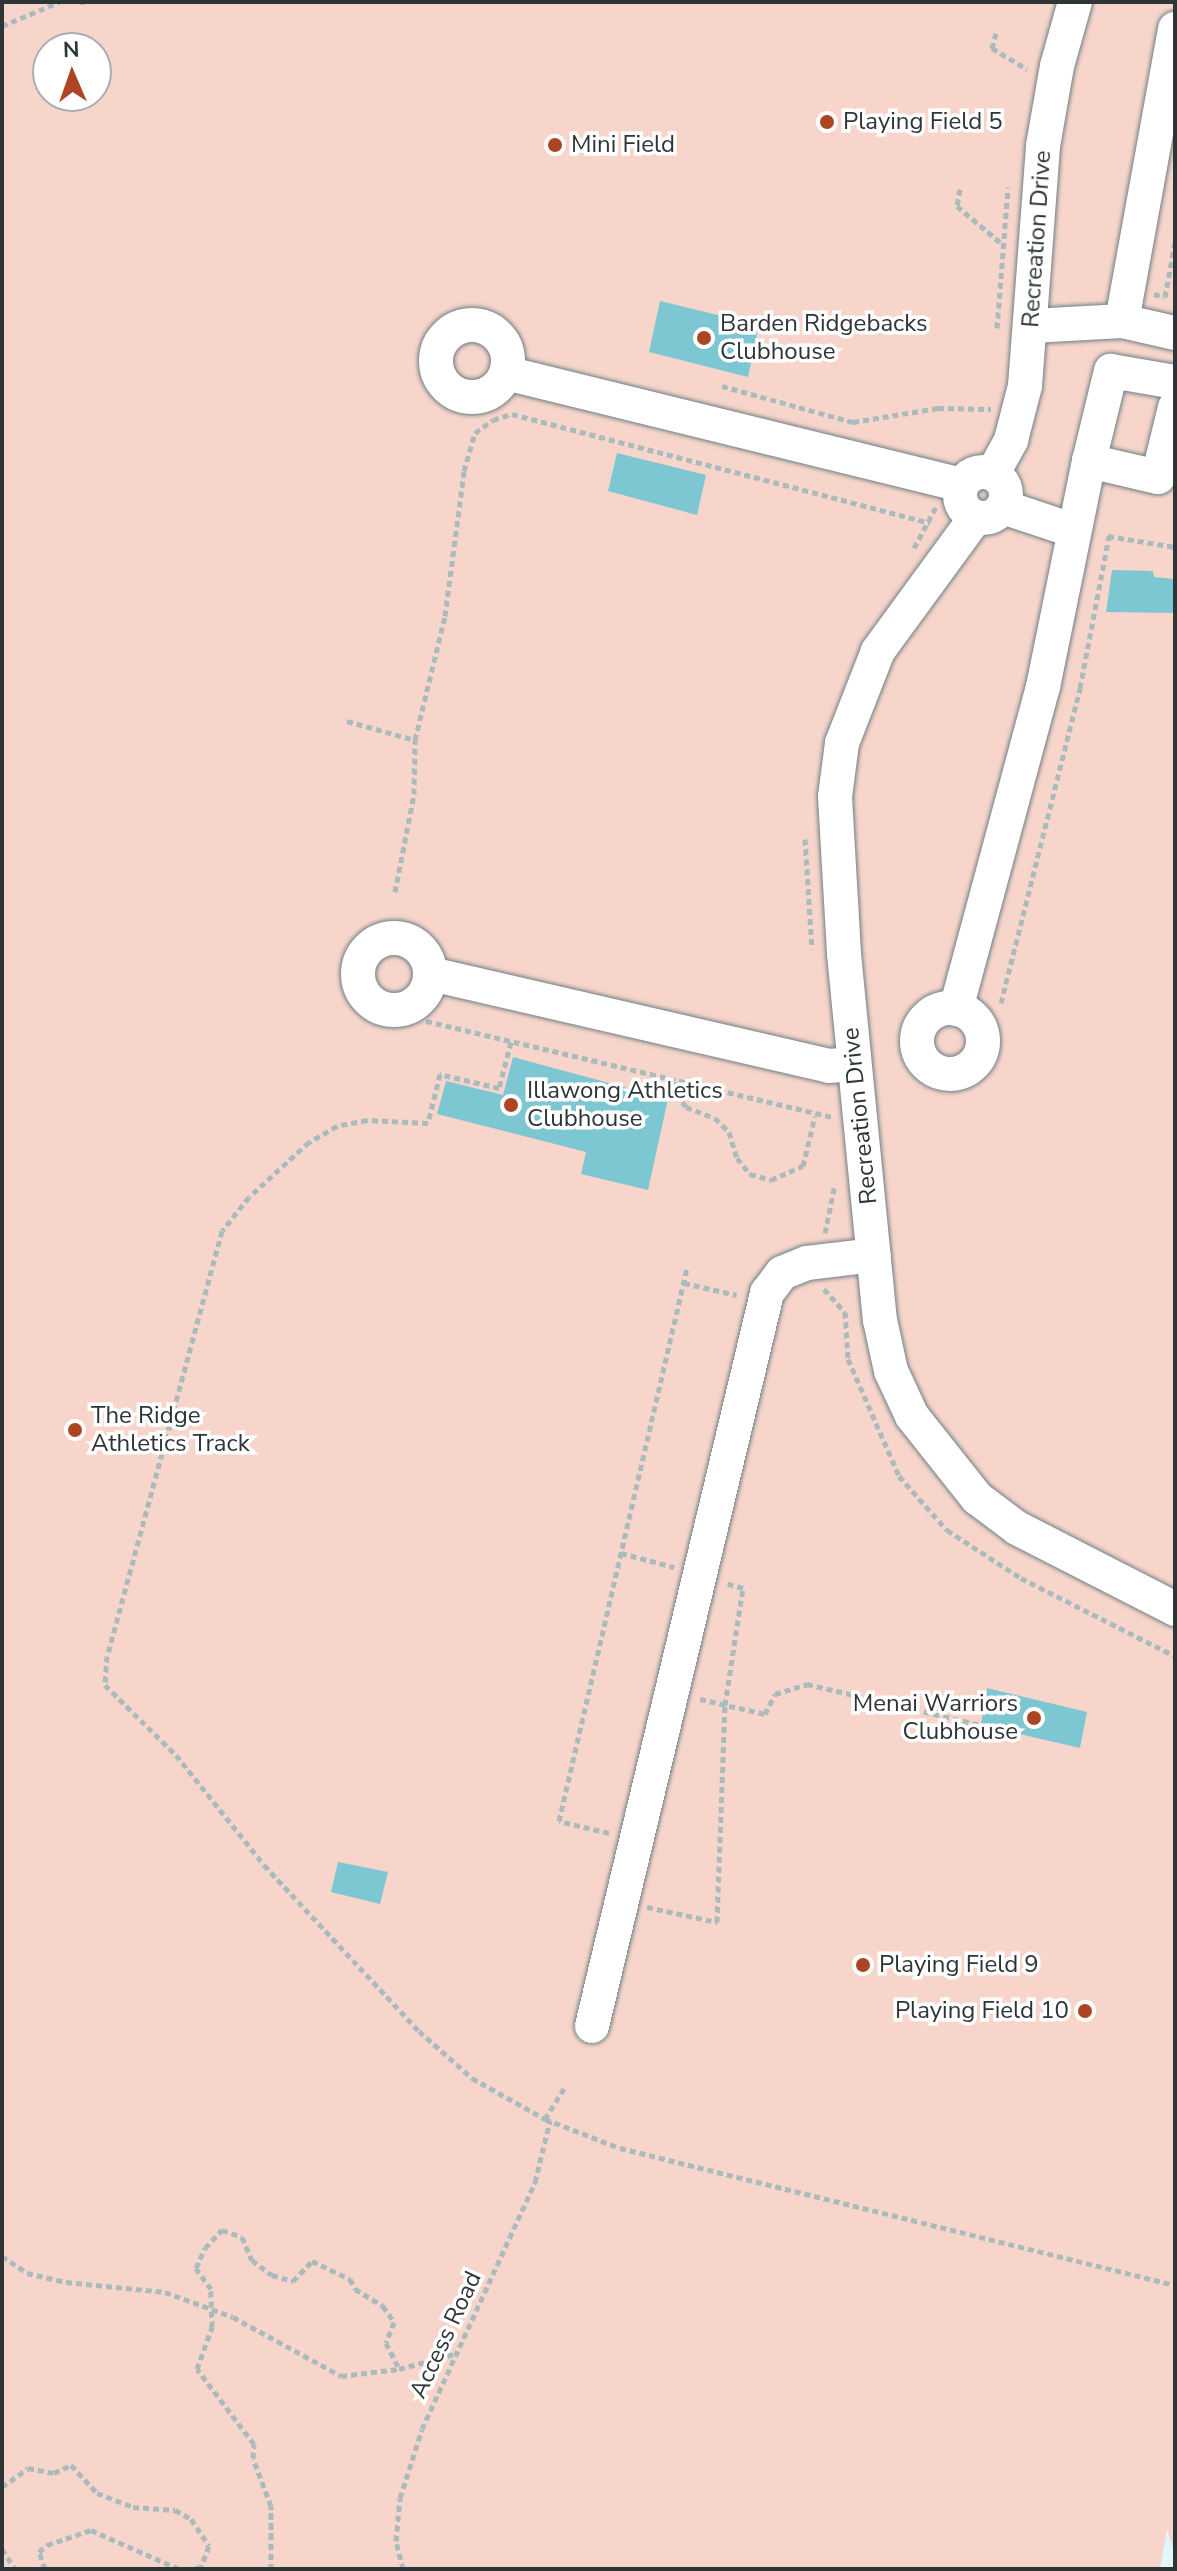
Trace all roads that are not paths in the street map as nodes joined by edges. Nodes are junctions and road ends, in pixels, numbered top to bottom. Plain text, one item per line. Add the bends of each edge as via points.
1 (1075, 2) edge
2 (1175, 29) edge
3 (1122, 321) junction
4 (1032, 326) junction
5 (1175, 333) edge
6 (506, 373) dead end
7 (1175, 382) edge
8 (1175, 407) edge
9 (1089, 461) junction
10 (1166, 479) edge
11 (967, 480) junction
12 (990, 512) junction
13 (1072, 530) junction
14 (431, 974) dead end
15 (956, 1009) dead end
16 (842, 1065) junction
17 (874, 1255) junction
18 (1175, 1609) edge
19 (592, 2026) dead end

1 - 4 street, Recreation Drive via 1043,146 1033,230
2 - 3 street
3 - 4 street
3 - 5 street
4 - 11 street, Recreation Drive via 1011,440
6 - 11 street
7 - 9 street via 1111,371
8 - 10 street
9 - 10 street
9 - 13 street
11 - 12 street via 1005,488
12 - 13 street
12 - 16 street, Recreation Drive via 878,651 842,743 836,858
13 - 15 street via 1043,687
14 - 16 street
16 - 17 street, Recreation Drive
17 - 18 street, Recreation Drive via 891,1371 912,1416 942,1460 977,1498 1017,1528
17 - 19 street via 819,1260 782,1273 765,1302

